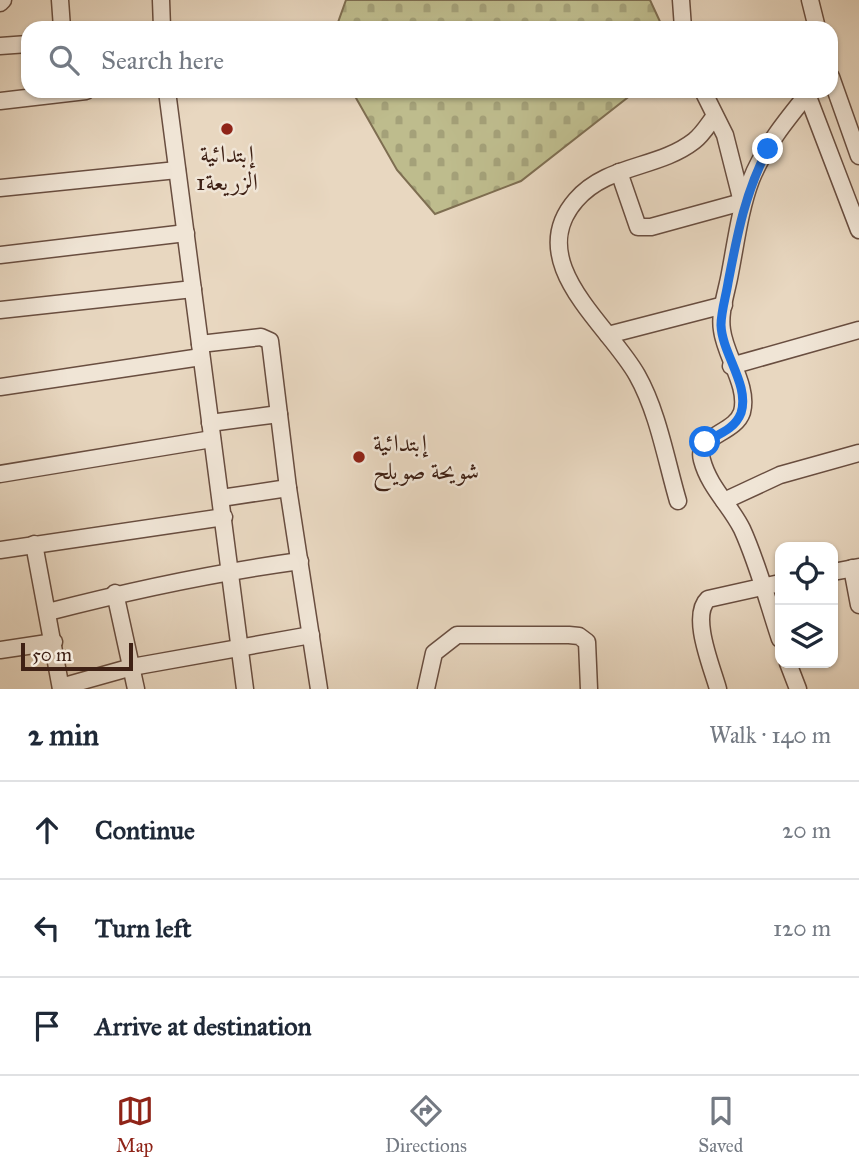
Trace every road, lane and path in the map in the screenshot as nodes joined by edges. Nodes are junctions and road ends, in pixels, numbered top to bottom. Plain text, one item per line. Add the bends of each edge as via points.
1 (60, 0) edge
2 (162, 0) edge
3 (681, 0) edge
4 (810, 0) edge
5 (62, 21) edge
6 (162, 21) edge
7 (682, 21) edge
8 (815, 21) edge
9 (21, 44) edge
10 (0, 46) edge
11 (838, 96) edge
12 (26, 98) edge
13 (168, 98) edge
14 (706, 98) edge
15 (804, 98) edge
16 (810, 98) edge
17 (0, 101) edge
18 (714, 117) junction
19 (858, 150) edge
20 (177, 170) junction
21 (619, 172) junction
22 (0, 188) edge
23 (743, 205) junction
24 (859, 230) edge
25 (186, 233) junction
26 (0, 255) edge
27 (193, 289) junction
28 (724, 305) junction
29 (0, 310) edge
30 (859, 330) edge
31 (608, 335) junction
32 (200, 350) junction
33 (731, 366) junction
34 (0, 387) edge
35 (279, 414) junction
36 (209, 423) junction
37 (212, 439) junction
38 (859, 453) edge
39 (0, 474) edge
40 (288, 488) junction
41 (222, 498) junction
42 (678, 501) dead end
43 (724, 501) junction
44 (224, 517) junction
45 (34, 544) junction
46 (0, 550) edge
47 (299, 561) junction
48 (856, 567) edge
49 (230, 570) junction
50 (838, 571) edge
51 (775, 584) edge
52 (762, 587) junction
53 (115, 593) junction
54 (859, 605) edge
55 (48, 612) junction
56 (775, 625) edge
57 (311, 635) junction
58 (54, 642) junction
59 (239, 646) junction
60 (0, 650) edge
61 (132, 667) junction
62 (790, 668) edge
63 (61, 688) edge
64 (136, 689) edge
65 (246, 689) edge
66 (319, 689) edge
67 (426, 689) edge
68 (589, 689) edge
69 (718, 689) edge
70 (797, 689) edge

1 - 5 street
2 - 6 street
3 - 7 street
4 - 8 street
9 - 10 street
11 - 19 street
12 - 17 street
13 - 20 street
14 - 18 street
15 - 23 street via 768,149
16 - 24 street
18 - 21 street via 694,141
18 - 23 street via 725,135
20 - 22 street
20 - 25 street
21 - 23 street via 638,227
21 - 31 street via 600,179 575,200 563,221 558,246 577,296
23 - 28 street
25 - 26 street
25 - 27 street
27 - 29 street
27 - 32 street
28 - 31 street
28 - 33 street via 721,324
30 - 33 street
31 - 42 street via 638,375
32 - 34 street
32 - 35 street via 266,338 272,347
32 - 36 street
33 - 43 street via 743,394 742,411 735,425 705,442 701,450 716,493
35 - 36 street
35 - 40 street
36 - 37 street
37 - 39 street
37 - 41 street
38 - 43 street via 780,475
40 - 41 street
40 - 47 street
41 - 44 street
43 - 52 street via 741,528
44 - 45 street
44 - 49 street
45 - 46 street
45 - 55 street
47 - 49 street
47 - 57 street
48 - 50 street
48 - 54 street
49 - 53 street
49 - 59 street
51 - 52 street
52 - 56 street
52 - 69 street via 702,604 702,631
53 - 55 street
53 - 61 street
55 - 58 street
57 - 59 street
57 - 66 street
58 - 60 street
58 - 63 street
59 - 61 street
59 - 65 street
61 - 63 street
61 - 64 street
62 - 70 street
67 - 68 street via 434,653 457,635 569,635 587,642

